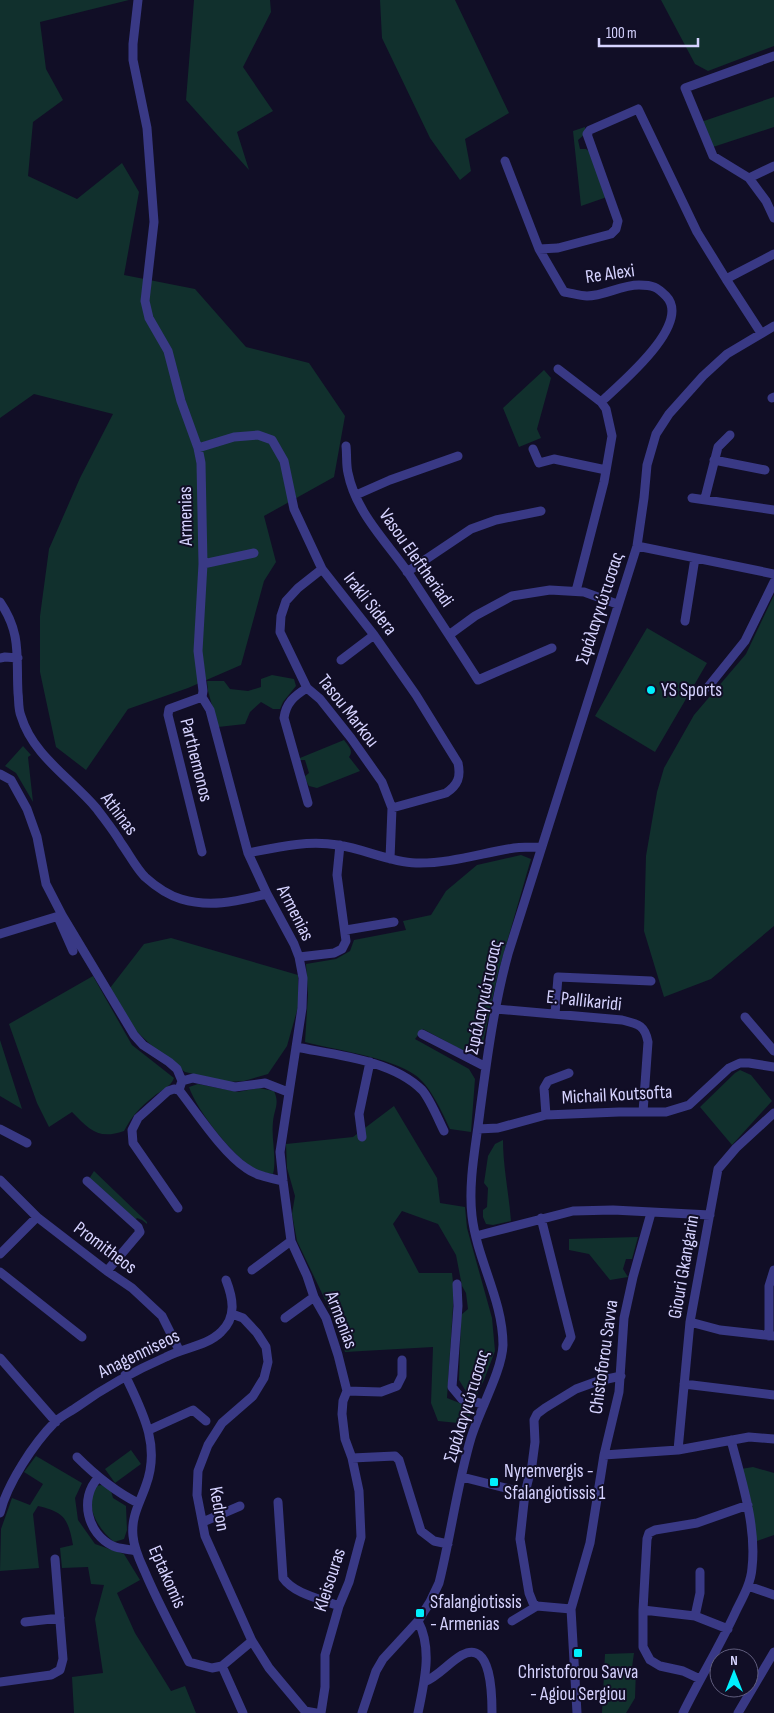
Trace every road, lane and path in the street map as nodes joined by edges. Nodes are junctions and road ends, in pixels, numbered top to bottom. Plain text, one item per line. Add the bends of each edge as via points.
1 (138, 0) edge
2 (774, 56) edge
3 (505, 162) dead end
4 (774, 166) edge
5 (749, 178) junction
6 (774, 218) edge
7 (539, 249) junction
8 (774, 254) edge
9 (726, 279) junction
10 (774, 326) edge
11 (762, 332) junction
12 (558, 369) dead end
13 (601, 402) junction
14 (730, 435) dead end
15 (346, 446) dead end
16 (198, 448) junction
17 (533, 449) dead end
18 (458, 456) dead end
19 (714, 460) junction
20 (606, 470) junction
21 (765, 470) dead end
22 (356, 495) junction
23 (692, 498) dead end
24 (705, 498) junction
25 (774, 510) edge
26 (541, 511) dead end
27 (637, 546) junction
28 (254, 553) dead end
29 (695, 558) junction
30 (203, 564) junction
31 (322, 569) junction
32 (407, 572) junction
33 (774, 574) edge
34 (774, 582) edge
35 (576, 591) junction
36 (0, 602) edge
37 (617, 604) junction
38 (685, 621) dead end
39 (374, 634) junction
40 (449, 635) junction
41 (552, 648) dead end
42 (0, 658) edge
43 (18, 658) junction
44 (341, 660) dead end
45 (708, 687) dead end
46 (307, 688) junction
47 (202, 697) junction
48 (0, 774) edge
49 (308, 803) dead end
50 (392, 808) junction
51 (340, 845) junction
52 (541, 847) junction
53 (202, 852) dead end
54 (248, 853) junction
55 (390, 859) junction
56 (267, 894) junction
57 (60, 916) junction
58 (394, 922) dead end
59 (346, 930) junction
60 (0, 934) edge
61 (73, 951) dead end
62 (299, 958) junction
63 (651, 981) dead end
64 (496, 1009) junction
65 (555, 1014) junction
66 (744, 1017) dead end
67 (422, 1034) dead end
68 (296, 1047) junction
69 (774, 1051) edge
70 (370, 1062) junction
71 (486, 1067) junction
72 (774, 1067) edge
73 (569, 1073) dead end
74 (182, 1081) junction
75 (179, 1090) junction
76 (288, 1092) junction
77 (642, 1112) junction
78 (774, 1113) edge
79 (546, 1115) junction
80 (0, 1129) edge
81 (478, 1129) junction
82 (444, 1131) dead end
83 (362, 1137) dead end
84 (27, 1143) dead end
85 (0, 1180) edge
86 (87, 1181) dead end
87 (283, 1181) junction
88 (178, 1208) dead end
89 (651, 1213) junction
90 (710, 1215) junction
91 (37, 1217) junction
92 (540, 1218) junction
93 (476, 1236) junction
94 (291, 1241) junction
95 (0, 1254) edge
96 (252, 1270) dead end
97 (774, 1270) edge
98 (107, 1271) junction
99 (0, 1272) edge
100 (226, 1280) dead end
101 (457, 1284) dead end
102 (772, 1286) edge
103 (314, 1297) junction
104 (232, 1314) junction
105 (284, 1318) dead end
106 (690, 1322) junction
107 (772, 1336) edge
108 (82, 1337) dead end
109 (566, 1346) dead end
110 (179, 1350) junction
111 (0, 1358) edge
112 (402, 1360) dead end
113 (125, 1376) junction
114 (621, 1376) junction
115 (684, 1384) junction
116 (347, 1391) junction
117 (774, 1394) edge
118 (484, 1404) junction
119 (56, 1422) junction
120 (206, 1422) dead end
121 (149, 1430) junction
122 (774, 1439) edge
123 (731, 1440) junction
124 (678, 1450) junction
125 (604, 1455) junction
126 (77, 1456) dead end
127 (352, 1458) junction
128 (462, 1477) junction
129 (98, 1478) junction
130 (525, 1493) junction
131 (278, 1502) dead end
132 (138, 1503) junction
133 (748, 1505) junction
134 (240, 1506) dead end
135 (0, 1513) edge
136 (203, 1522) junction
137 (448, 1544) junction
138 (136, 1551) junction
139 (55, 1558) dead end
140 (700, 1572) dead end
141 (748, 1586) junction
142 (700, 1593) junction
143 (710, 1594) dead end
144 (774, 1595) edge
145 (339, 1606) junction
146 (537, 1606) junction
147 (572, 1609) junction
148 (643, 1610) junction
149 (695, 1616) junction
150 (60, 1618) junction
151 (418, 1621) junction
152 (512, 1621) dead end
153 (26, 1622) dead end
154 (728, 1629) junction
155 (252, 1641) junction
156 (774, 1652) edge
157 (222, 1666) junction
158 (700, 1679) junction
159 (0, 1682) edge
160 (424, 1682) junction
161 (244, 1713) edge
162 (316, 1713) edge
163 (321, 1713) edge
164 (362, 1713) edge
165 (418, 1713) edge
166 (492, 1713) edge
167 (576, 1713) edge
168 (683, 1713) edge
169 (738, 1713) edge

1 - 16 street, Armenias via 133,60 147,128 154,222 145,301 148,318 168,350
2 - 5 street via 685,88 713,156
3 - 7 street, Re Alexi
4 - 5 street
5 - 6 street
7 - 9 street via 558,248 611,234 616,229 618,222 614,207 587,136 590,130 638,109 697,232
7 - 13 street, Re Alexi via 564,292 588,296 641,285 657,287 670,301 672,319 665,333 649,355
8 - 9 street
9 - 11 street
10 - 11 street, Σφάλαγγιώτισσας
11 - 27 street, Σφάλαγγιώτισσας via 726,354 703,376 668,414 656,434 646,465
12 - 13 street
13 - 20 street via 606,409 612,436
14 - 19 street via 718,447
15 - 22 street, Vasou Eleftheriadi via 348,472
16 - 30 street, Armenias via 202,481
16 - 31 street, Irakli Sidera via 242,436 258,435 272,440 284,461 294,509
17 - 20 street via 539,462 554,459
18 - 22 street
19 - 21 street
19 - 24 street
20 - 35 street
22 - 32 street, Vasou Eleftheriadi via 383,542
23 - 24 street
24 - 25 street
26 - 32 street via 471,529
27 - 29 street
27 - 37 street, Σφάλαγγιώτισσας
28 - 30 street
29 - 33 street
29 - 38 street
30 - 47 street, Armenias via 198,651
31 - 39 street, Irakli Sidera
31 - 46 street, Tasou Markou via 286,601 281,616 280,632
32 - 40 street, Vasou Eleftheriadi
34 - 45 street via 745,641
35 - 37 street
35 - 40 street via 550,590 512,596
36 - 43 street, Athinas via 13,627
37 - 52 street, Σφάλαγγιώτισσας
39 - 44 street
39 - 50 street, Irakli Sidera via 416,695 458,762 460,771 459,781 446,793
40 - 41 street, Vasou Eleftheriadi via 478,680
42 - 43 street
43 - 56 street, Athinas via 20,715 35,745 95,807 144,876 180,899 202,903 234,902
46 - 49 street via 286,707 284,718
46 - 50 street, Tasou Markou via 320,699 382,782
47 - 53 street, Parthemonos via 174,706 168,715
47 - 54 street, Armenias via 210,710
48 - 57 street via 11,780 28,809 38,837 46,884
50 - 55 street, Tasou Markou
51 - 54 street via 292,845
51 - 55 street
51 - 59 street via 338,875
52 - 55 street via 516,847 440,862
52 - 64 street, Σφάλαγγιώτισσας via 504,968
54 - 56 street, Armenias
56 - 62 street, Armenias
57 - 60 street
57 - 61 street
57 - 74 street via 134,1035 177,1069
58 - 59 street
59 - 62 street via 342,949
62 - 68 street, Armenias via 303,978 302,1008
63 - 65 street via 558,977
64 - 65 street, E. Pallikaridi
64 - 71 street, Σφάλαγγιώτισσας
65 - 77 street, E. Pallikaridi via 622,1020 639,1025 646,1032
66 - 69 street
67 - 71 street
68 - 70 street
68 - 76 street, Armenias
70 - 82 street via 402,1074 423,1091
70 - 83 street via 359,1114
71 - 81 street, Σφάλαγγιώτισσας
72 - 77 street, Michail Koutsofta via 740,1063 729,1068 689,1105 666,1112
73 - 79 street via 548,1081 544,1088
74 - 75 street
74 - 76 street via 193,1078 235,1087 265,1083
75 - 87 street via 230,1155 246,1169 262,1177
75 - 88 street via 168,1091 138,1118 132,1130 134,1144
76 - 87 street, Armenias via 280,1152
77 - 79 street, Michail Koutsofta
78 - 90 street, Giouri Gkangarin via 718,1169
79 - 81 street, Michail Koutsofta via 498,1128
80 - 84 street
81 - 93 street, Σφάλαγγιώτισσας via 471,1188
85 - 91 street, Promitheos
86 - 98 street via 138,1226 140,1232
87 - 94 street, Armenias
89 - 90 street
89 - 92 street via 573,1211
89 - 114 street, Chistoforou Savva via 624,1318
90 - 106 street, Giouri Gkangarin
91 - 95 street
91 - 98 street, Promitheos
92 - 93 street
92 - 109 street via 571,1337
93 - 118 street, Σφάλαγγιώτισσας via 493,1288 503,1347
94 - 96 street
94 - 103 street, Armenias
97 - 102 street
98 - 110 street, Promitheos via 132,1288 162,1316
99 - 108 street
100 - 104 street via 232,1295
101 - 118 street via 452,1387 462,1398
102 - 107 street
103 - 105 street
103 - 116 street, Armenias via 326,1318
104 - 110 street, Anagenniseos via 221,1332 206,1342
104 - 136 street, Kedron via 243,1318 257,1333 266,1346 268,1362 264,1378 253,1396 222,1423 208,1445 198,1471 197,1495
106 - 107 street via 720,1330
106 - 115 street, Giouri Gkangarin
110 - 113 street, Anagenniseos
111 - 119 street
112 - 116 street via 402,1376 397,1386 381,1392
113 - 119 street, Anagenniseos
113 - 121 street, Eptakomis
114 - 125 street, Chistoforou Savva
114 - 130 street via 576,1389 537,1414 532,1465
115 - 117 street
115 - 124 street, Giouri Gkangarin
116 - 127 street, Kleisouras via 342,1414
118 - 128 street, Σφάλαγγιώτισσας via 471,1438
119 - 135 street, Anagenniseos via 20,1468
120 - 121 street via 193,1410
121 - 132 street, Eptakomis via 152,1460
122 - 123 street via 749,1437
123 - 124 street
123 - 133 street
124 - 125 street
125 - 147 street, Chistoforou Savva via 590,1543
126 - 129 street
127 - 137 street via 395,1456 421,1531 434,1541
127 - 145 street, Kleisouras via 359,1491 361,1537
128 - 130 street
128 - 137 street, Σφάλαγγιώτισσας
129 - 132 street
129 - 138 street via 91,1485 87,1509 98,1534 112,1546
130 - 146 street via 520,1539 529,1593
131 - 145 street via 282,1578 297,1590
132 - 138 street, Eptakomis via 133,1520
133 - 141 street via 753,1545
133 - 148 street via 697,1523 649,1533
134 - 136 street
136 - 155 street, Kedron via 205,1536
137 - 151 street, Σφάλαγγιώτισσας via 440,1583
138 - 157 street, Eptakomis via 189,1662 212,1668
139 - 150 street
140 - 142 street
141 - 144 street
141 - 154 street
142 - 143 street
142 - 149 street
145 - 163 street, Kleisouras via 325,1655
146 - 147 street
146 - 152 street
147 - 167 street, Chistoforou Savva
148 - 149 street
148 - 158 street via 643,1647 650,1660
149 - 154 street
150 - 153 street
150 - 159 street via 63,1659 60,1670 51,1676
151 - 160 street via 426,1641
151 - 164 street, Σφάλαγγιώτισσας via 383,1659
154 - 158 street
155 - 157 street
155 - 162 street, Kedron via 269,1668 305,1710
156 - 169 street
157 - 161 street
158 - 168 street
160 - 165 street
160 - 166 street via 434,1678 462,1655 470,1652 478,1655 487,1666

